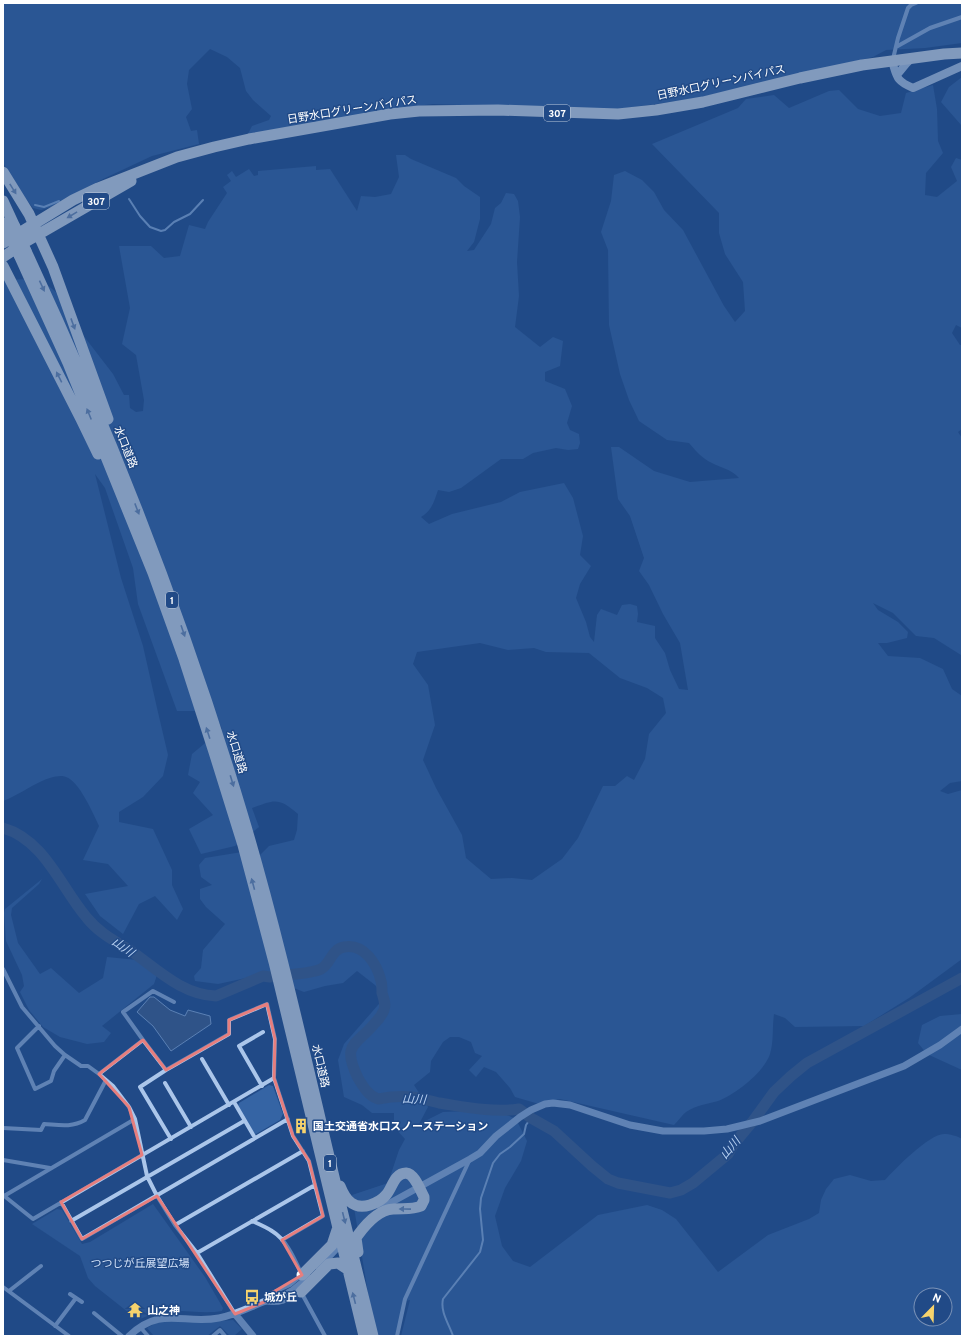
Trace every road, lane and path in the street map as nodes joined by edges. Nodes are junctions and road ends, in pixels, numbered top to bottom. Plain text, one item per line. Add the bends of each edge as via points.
1 (916, 3) edge
2 (962, 18) edge
3 (896, 46) junction
4 (962, 53) edge
5 (911, 58) junction
6 (892, 61) junction
7 (962, 66) edge
8 (897, 76) junction
9 (154, 167) junction
10 (3, 172) edge
11 (3, 201) edge
12 (24, 206) junction
13 (51, 214) junction
14 (3, 223) edge
15 (34, 224) junction
16 (8, 234) edge
17 (39, 235) junction
18 (22, 253) junction
19 (3, 257) edge
20 (3, 266) edge
21 (127, 484) junction
22 (128, 511) junction
23 (278, 962) junction
24 (3, 969) edge
25 (285, 989) junction
26 (174, 1002) dead end
27 (39, 1026) junction
28 (962, 1029) edge
29 (263, 1032) dead end
30 (143, 1040) junction
31 (65, 1055) junction
32 (202, 1059) dead end
33 (166, 1070) junction
34 (99, 1074) junction
35 (274, 1078) junction
36 (106, 1080) junction
37 (166, 1083) dead end
38 (262, 1086) junction
39 (234, 1102) junction
40 (229, 1106) junction
41 (134, 1119) junction
42 (288, 1119) junction
43 (244, 1120) junction
44 (191, 1127) junction
45 (3, 1128) edge
46 (255, 1138) junction
47 (171, 1139) junction
48 (303, 1151) junction
49 (142, 1156) junction
50 (470, 1159) junction
51 (3, 1160) edge
52 (50, 1168) junction
53 (147, 1176) junction
54 (334, 1176) junction
55 (315, 1185) junction
56 (418, 1187) junction
57 (3, 1195) edge
58 (157, 1196) junction
59 (61, 1202) junction
60 (71, 1221) junction
61 (252, 1221) junction
62 (175, 1225) junction
63 (337, 1230) junction
64 (354, 1230) dead end
65 (282, 1240) junction
66 (337, 1248) dead end
67 (197, 1253) junction
68 (41, 1266) dead end
69 (347, 1269) junction
70 (302, 1275) junction
71 (361, 1286) junction
72 (3, 1287) edge
73 (9, 1291) junction
74 (301, 1292) junction
75 (70, 1294) dead end
76 (76, 1298) junction
77 (82, 1302) dead end
78 (264, 1302) junction
79 (94, 1313) dead end
80 (235, 1314) junction
81 (55, 1326) junction
82 (140, 1327) junction
83 (69, 1336) edge
84 (122, 1336) edge
85 (129, 1336) edge
86 (148, 1336) edge
87 (213, 1336) edge
88 (225, 1336) edge
89 (253, 1336) edge
90 (325, 1336) edge
91 (364, 1336) edge
92 (372, 1336) edge
93 (397, 1336) edge

1 - 3 street via 908,8
2 - 3 street via 930,28
3 - 6 street
4 - 5 highway, 日野水口グリーンバイパス / 307
5 - 6 highway, 日野水口グリーンバイパス / 307
5 - 8 main road
6 - 8 main road
6 - 9 highway, 日野水口グリーンバイパス / 307 via 862,65 703,102 656,110 618,114 450,110 390,114 214,147 177,157
7 - 8 main road via 913,88
9 - 13 highway, 日野水口グリーンバイパス / 307 via 98,188
9 -> 17 highway, 日野水口グリーンバイパス / 307
10 -> 12 highway, 1
11 - 16 highway, 水口道路 / 1
12 - 13 highway via 35,213
12 - 15 highway, 1
13 - 15 highway, 日野水口グリーンバイパス / 307
14 - 16 highway, 水口道路 / 1
15 - 16 highway, 307
15 - 17 highway, 1
16 - 18 highway, 水口道路 / 1, bridge
17 - 19 highway, 307
17 -> 21 highway, 1 via 130,478
18 -> 21 highway, 水口道路 / 1 via 88,388
22 -> 18 highway, 水口道路 / 1
22 -> 20 highway, 1 via 123,506
21 -> 23 highway, 水口道路 / 1 via 172,599 218,735 258,870
23 -> 22 highway, 水口道路 / 1 via 181,652
23 - 25 highway, 水口道路 / 1
24 - 27 street via 22,1006
25 - 54 highway, 水口道路 / 1
25 - 63 highway, 水口道路 / 1
26 - 30 street via 153,991 123,1012
27 - 31 street
27 - 31 street via 17,1048 35,1089 51,1081 54,1071
28 - 50 street via 904,1066 760,1122 704,1132 663,1131 619,1122 561,1103 545,1104 520,1116
29 - 38 street via 239,1046
30 - 33 street
30 - 34 street
31 - 34 street via 80,1066 88,1066
32 - 40 street
33 - 35 street via 229,1034 229,1020 267,1004 275,1039
33 - 47 street via 140,1087
34 - 36 street
35 - 38 street
35 - 42 street
36 - 41 street via 129,1107
36 - 45 street via 85,1120 74,1126 44,1124 40,1130
37 - 44 street
38 - 39 street
39 - 40 street
39 - 43 street
40 - 44 street
41 - 49 street
41 - 52 street
42 - 46 street
42 - 48 street via 293,1136
43 - 46 street
43 - 53 street
44 - 47 street
46 - 58 street
47 - 49 street
48 - 55 street via 309,1160
48 - 62 street
49 - 53 street
49 - 59 street
50 - 56 street
50 - 93 street via 405,1299
51 - 52 street
52 - 57 street
53 - 58 street
53 - 60 street
54 - 56 highway via 347,1200 362,1207 374,1204 387,1195 396,1178 404,1173 412,1175
54 -> 71 highway, 水口道路 / 1
55 - 61 street
55 - 65 street via 323,1216
56 - 64 street via 375,1212
56 -> 71 highway via 424,1200 421,1206 414,1209 385,1211 372,1218 358,1235 363,1281
57 - 59 street via 33,1219
58 - 60 street via 82,1238
58 - 62 street
59 - 60 street
61 - 65 street via 274,1232
61 - 67 street
62 - 67 street
63 - 69 highway, 水口道路 / 1
63 - 70 highway via 332,1245
65 - 70 street via 293,1255
66 - 78 street via 293,1290
67 - 80 street
68 - 73 street
69 - 74 highway via 338,1263 329,1264
91 -> 69 highway, 水口道路 / 1
70 - 78 street via 290,1285 270,1294
71 - 92 highway, 水口道路 / 1
72 - 73 street
73 - 81 street
74 - 78 street via 283,1302
74 - 90 street
75 - 76 street
76 - 77 street
76 - 81 street
78 - 80 street
79 - 84 street
80 - 82 street via 214,1319 164,1318
80 - 89 street
81 - 83 street
82 - 85 street
82 - 86 street
87 - 88 street via 220,1330

